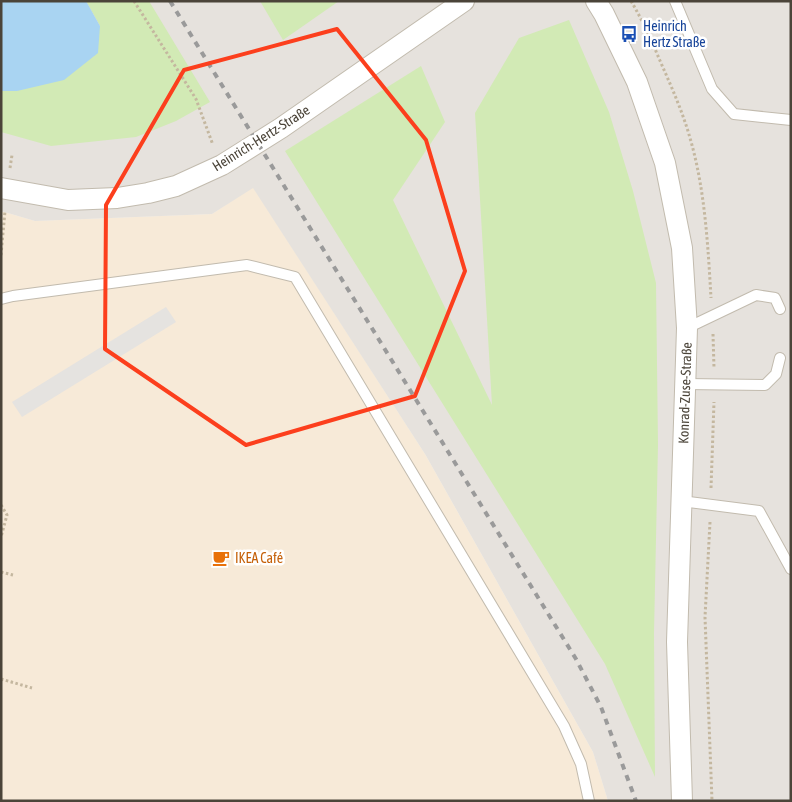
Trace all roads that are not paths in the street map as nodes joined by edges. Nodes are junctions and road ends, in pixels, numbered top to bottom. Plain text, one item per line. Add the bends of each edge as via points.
1 (464, 1) edge
2 (596, 1) edge
3 (675, 1) edge
4 (791, 120) edge
5 (1, 188) edge
6 (1, 300) edge
7 (780, 309) dead end
8 (687, 328) junction
9 (780, 358) dead end
10 (685, 384) junction
11 (681, 501) junction
12 (791, 569) edge
13 (589, 801) edge
14 (682, 801) edge

1 - 5 street, Heinrich-Hertz-Straße via 281,128 222,165 176,186 117,198 68,200
2 - 8 street, Konrad-Zuse-Straße via 636,82 665,163 682,248
3 - 4 lane via 712,89 734,114
6 - 13 lane via 247,265 295,277 564,726 581,764
7 - 8 lane via 775,298 756,295
8 - 10 street, Konrad-Zuse-Straße
9 - 10 lane via 776,374 766,386
10 - 11 street, Konrad-Zuse-Straße
11 - 12 lane via 758,511
11 - 14 street, Konrad-Zuse-Straße via 677,642

